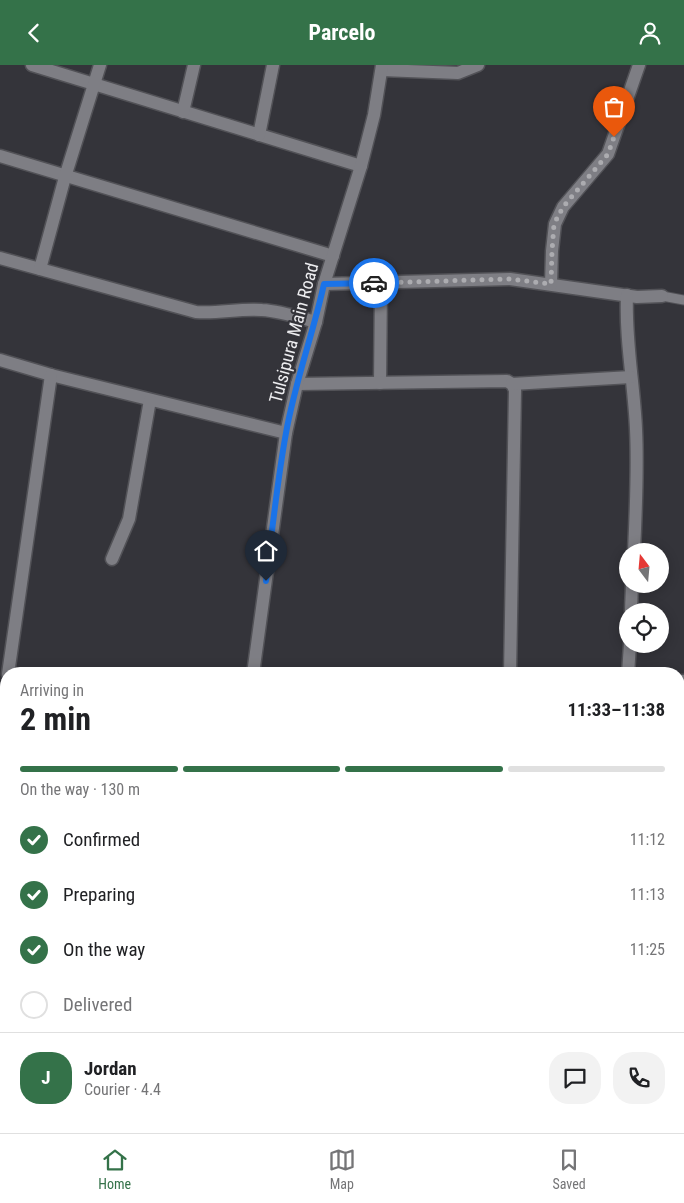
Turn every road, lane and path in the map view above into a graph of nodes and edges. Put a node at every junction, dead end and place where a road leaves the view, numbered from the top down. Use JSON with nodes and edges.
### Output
{"nodes":[{"id":1,"x":32,"y":65,"type":"edge"},
{"id":2,"x":100,"y":65,"type":"edge"},
{"id":3,"x":194,"y":65,"type":"edge"},
{"id":4,"x":273,"y":65,"type":"edge"},
{"id":5,"x":478,"y":65,"type":"edge"},
{"id":6,"x":639,"y":65,"type":"edge"},
{"id":7,"x":382,"y":67,"type":"edge"},
{"id":8,"x":94,"y":85,"type":"junction"},
{"id":9,"x":183,"y":112,"type":"junction"},
{"id":10,"x":259,"y":135,"type":"junction"},
{"id":11,"x":0,"y":156,"type":"edge"},
{"id":12,"x":361,"y":166,"type":"junction"},
{"id":13,"x":65,"y":177,"type":"junction"},
{"id":14,"x":333,"y":256,"type":"junction"},
{"id":15,"x":0,"y":258,"type":"edge"},
{"id":16,"x":40,"y":269,"type":"junction"},
{"id":17,"x":381,"y":283,"type":"junction"},
{"id":18,"x":324,"y":284,"type":"junction"},
{"id":19,"x":551,"y":284,"type":"junction"},
{"id":20,"x":627,"y":295,"type":"junction"},
{"id":21,"x":662,"y":296,"type":"joint"},
{"id":22,"x":684,"y":300,"type":"edge"},
{"id":23,"x":316,"y":322,"type":"junction"},
{"id":24,"x":0,"y":360,"type":"edge"},
{"id":25,"x":51,"y":375,"type":"junction"},
{"id":26,"x":631,"y":377,"type":"junction"},
{"id":27,"x":380,"y":383,"type":"junction"},
{"id":28,"x":297,"y":384,"type":"junction"},
{"id":29,"x":512,"y":384,"type":"junction"},
{"id":30,"x":150,"y":400,"type":"junction"},
{"id":31,"x":286,"y":433,"type":"junction"},
{"id":32,"x":634,"y":543,"type":"edge"},
{"id":33,"x":112,"y":559,"type":"dead end"},
{"id":34,"x":629,"y":653,"type":"edge"},
{"id":35,"x":9,"y":667,"type":"edge"},
{"id":36,"x":254,"y":667,"type":"edge"},
{"id":37,"x":510,"y":667,"type":"edge"},
{"id":38,"x":628,"y":667,"type":"edge"}],
"edges":[{"from":1,"to":8,"type":"street"},
{"from":2,"to":8,"type":"street"},
{"from":3,"to":9,"type":"street"},
{"from":4,"to":10,"type":"street"},
{"from":5,"to":7,"type":"street"},
{"from":6,"to":19,"type":"street"},
{"from":7,"to":12,"type":"street","name":"Tulsipura Main Road"},
{"from":8,"to":9,"type":"street"},
{"from":8,"to":13,"type":"street"},
{"from":9,"to":10,"type":"street"},
{"from":10,"to":12,"type":"street"},
{"from":11,"to":13,"type":"street"},
{"from":12,"to":14,"type":"street","name":"Tulsipura Main Road"},
{"from":13,"to":14,"type":"street"},
{"from":13,"to":16,"type":"street"},
{"from":14,"to":18,"type":"street","name":"Tulsipura Main Road"},
{"from":15,"to":16,"type":"street"},
{"from":16,"to":23,"type":"street"},
{"from":17,"to":18,"type":"street"},
{"from":17,"to":19,"type":"street"},
{"from":17,"to":27,"type":"street"},
{"from":18,"to":23,"type":"street","name":"Tulsipura Main Road"},
{"from":19,"to":20,"type":"street"},
{"from":20,"to":21,"type":"street"},
{"from":20,"to":26,"type":"street"},
{"from":21,"to":22,"type":"lane"},
{"from":23,"to":28,"type":"street","name":"Tulsipura Main Road"},
{"from":24,"to":25,"type":"street"},
{"from":25,"to":30,"type":"street"},
{"from":25,"to":35,"type":"street"},
{"from":26,"to":29,"type":"street"},
{"from":26,"to":32,"type":"street"},
{"from":27,"to":28,"type":"street"},
{"from":27,"to":29,"type":"street"},
{"from":28,"to":31,"type":"street","name":"Tulsipura Main Road"},
{"from":29,"to":37,"type":"street"},
{"from":30,"to":31,"type":"street"},
{"from":30,"to":33,"type":"street"},
{"from":31,"to":36,"type":"street","name":"Tulsipura Main Road"},
{"from":34,"to":38,"type":"street"}]}
